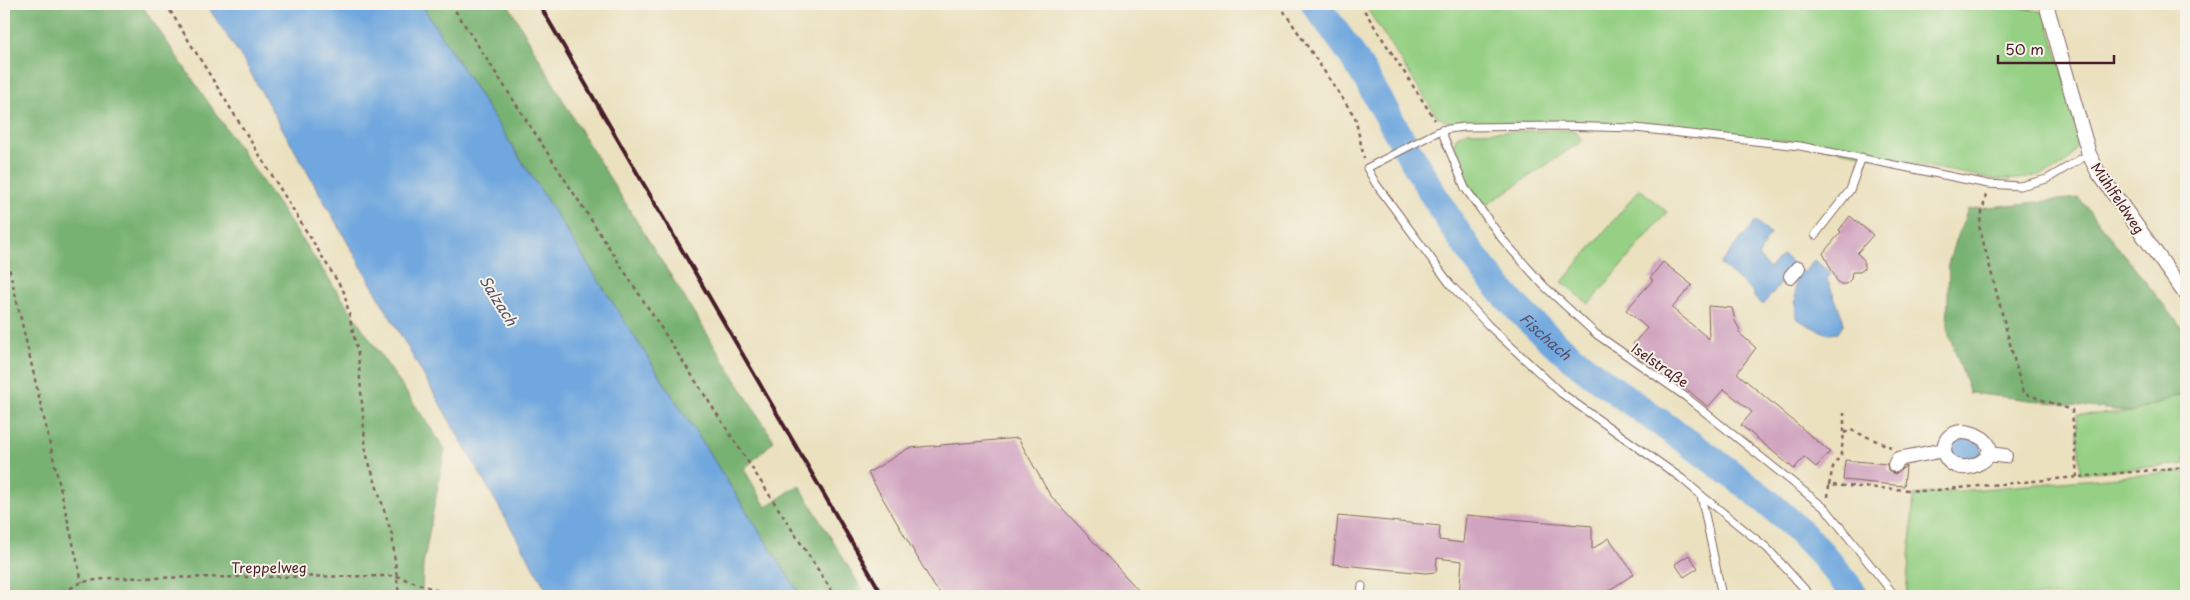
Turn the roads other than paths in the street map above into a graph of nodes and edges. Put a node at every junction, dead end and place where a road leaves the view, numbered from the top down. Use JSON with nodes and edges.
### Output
{"nodes":[{"id":1,"x":2046,"y":4,"type":"edge"},
{"id":2,"x":1441,"y":130,"type":"junction"},
{"id":3,"x":2089,"y":154,"type":"junction"},
{"id":4,"x":1862,"y":157,"type":"junction"},
{"id":5,"x":1815,"y":235,"type":"dead end"},
{"id":6,"x":2186,"y":294,"type":"edge"},
{"id":7,"x":1944,"y":450,"type":"junction"},
{"id":8,"x":1988,"y":454,"type":"junction"},
{"id":9,"x":2005,"y":456,"type":"dead end"},
{"id":10,"x":1895,"y":465,"type":"dead end"},
{"id":11,"x":1701,"y":495,"type":"junction"},
{"id":12,"x":1362,"y":586,"type":"dead end"},
{"id":13,"x":1361,"y":596,"type":"edge"},
{"id":14,"x":1722,"y":596,"type":"edge"},
{"id":15,"x":1812,"y":596,"type":"edge"},
{"id":16,"x":1895,"y":596,"type":"edge"}],
"edges":[{"from":1,"to":3,"type":"street","name":"Mühlfeldweg"},
{"from":2,"to":4,"type":"lane"},
{"from":2,"to":11,"type":"lane"},
{"from":2,"to":16,"type":"lane","name":"Iselstraße"},
{"from":3,"to":4,"type":"lane"},
{"from":3,"to":6,"type":"street","name":"Mühlfeldweg"},
{"from":4,"to":5,"type":"lane"},
{"from":7,"to":8,"type":"street"},
{"from":7,"to":8,"type":"street"},
{"from":7,"to":10,"type":"street"},
{"from":8,"to":9,"type":"street"},
{"from":11,"to":14,"type":"lane"},
{"from":11,"to":15,"type":"lane"},
{"from":12,"to":13,"type":"lane"}]}
